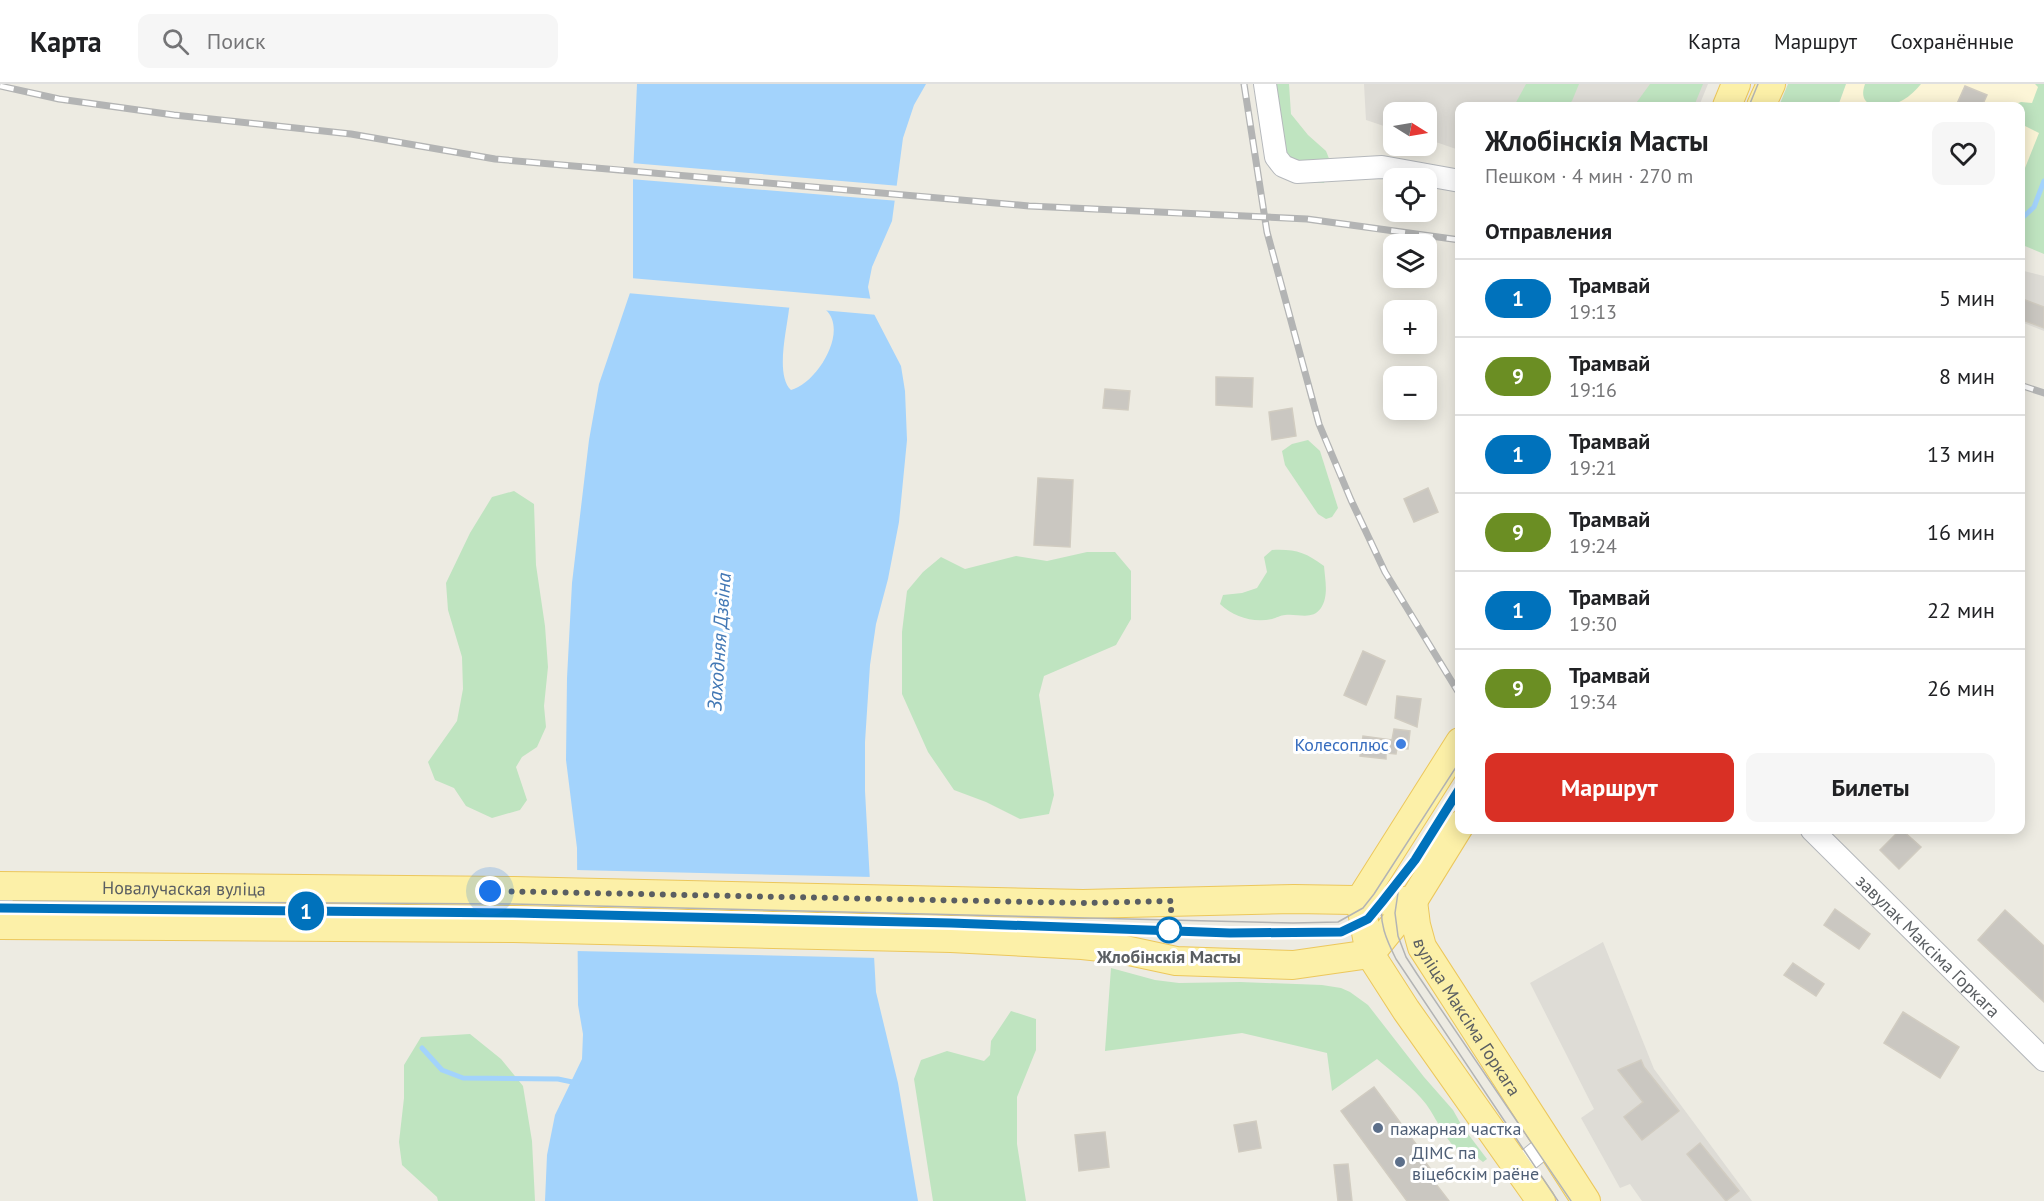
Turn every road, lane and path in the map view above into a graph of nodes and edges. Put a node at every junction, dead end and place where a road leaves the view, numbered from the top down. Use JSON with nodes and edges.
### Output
{"nodes":[{"id":1,"x":1265,"y":84,"type":"edge"},
{"id":2,"x":1736,"y":84,"type":"edge"},
{"id":3,"x":1771,"y":84,"type":"edge"},
{"id":4,"x":1729,"y":102,"type":"edge"},
{"id":5,"x":1763,"y":102,"type":"edge"},
{"id":6,"x":1455,"y":181,"type":"edge"},
{"id":7,"x":1455,"y":750,"type":"edge"},
{"id":8,"x":1455,"y":833,"type":"edge"},
{"id":9,"x":1816,"y":834,"type":"edge"},
{"id":10,"x":1,"y":886,"type":"edge"},
{"id":11,"x":1360,"y":900,"type":"junction"},
{"id":12,"x":1413,"y":901,"type":"junction"},
{"id":13,"x":1,"y":925,"type":"edge"},
{"id":14,"x":1370,"y":954,"type":"junction"},
{"id":15,"x":2044,"y":1060,"type":"edge"},
{"id":16,"x":1549,"y":1143,"type":"junction"},
{"id":17,"x":1518,"y":1168,"type":"junction"},
{"id":18,"x":1542,"y":1201,"type":"edge"},
{"id":19,"x":1586,"y":1201,"type":"edge"}],
"edges":[{"from":1,"to":6,"type":"street"},
{"from":2,"to":4,"type":"main road"},
{"from":3,"to":5,"type":"main road"},
{"from":7,"to":11,"type":"main road"},
{"from":8,"to":12,"type":"main road"},
{"from":9,"to":15,"type":"street","name":"завулак Максіма Горкага"},
{"from":10,"to":11,"type":"main road","name":"Новалучаская вуліца"},
{"from":10,"to":13,"type":"street"},
{"from":11,"to":12,"type":"main road","name":"Новалучаская вуліца"},
{"from":11,"to":14,"type":"main road"},
{"from":12,"to":14,"type":"main road"},
{"from":12,"to":16,"type":"main road","name":"вуліца Максіма Горкага"},
{"from":13,"to":14,"type":"main road","name":"Новалучаская вуліца"},
{"from":14,"to":17,"type":"main road"},
{"from":16,"to":17,"type":"street"},
{"from":16,"to":19,"type":"main road","name":"вуліца Максіма Горкага"},
{"from":17,"to":18,"type":"main road"}]}
